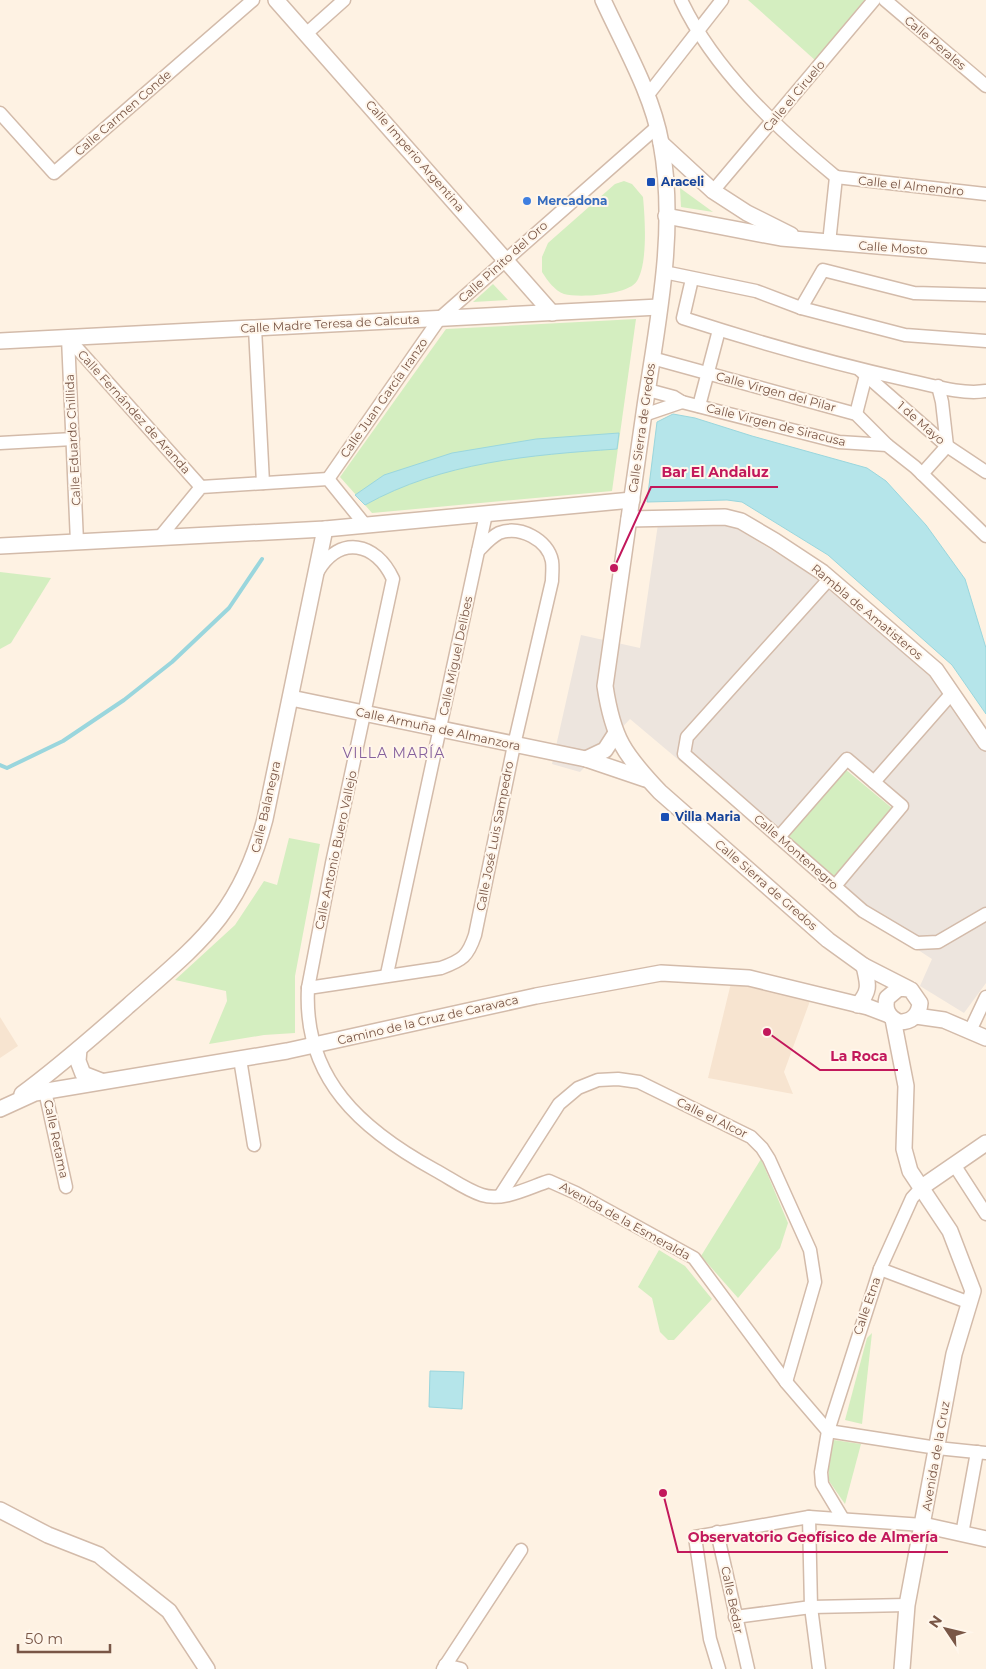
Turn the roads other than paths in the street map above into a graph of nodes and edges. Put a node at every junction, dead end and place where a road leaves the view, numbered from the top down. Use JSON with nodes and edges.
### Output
{"nodes":[{"id":1,"x":253,"y":0,"type":"edge"},
{"id":2,"x":276,"y":0,"type":"edge"},
{"id":3,"x":344,"y":0,"type":"edge"},
{"id":4,"x":603,"y":0,"type":"edge"},
{"id":5,"x":681,"y":0,"type":"edge"},
{"id":6,"x":722,"y":0,"type":"edge"},
{"id":7,"x":874,"y":0,"type":"edge"},
{"id":8,"x":885,"y":0,"type":"edge"},
{"id":9,"x":699,"y":32,"type":"junction"},
{"id":10,"x":307,"y":33,"type":"junction"},
{"id":11,"x":986,"y":86,"type":"edge"},
{"id":12,"x":647,"y":96,"type":"junction"},
{"id":13,"x":0,"y":113,"type":"edge"},
{"id":14,"x":772,"y":122,"type":"junction"},
{"id":15,"x":657,"y":127,"type":"junction"},
{"id":16,"x":661,"y":143,"type":"junction"},
{"id":17,"x":836,"y":177,"type":"junction"},
{"id":18,"x":713,"y":191,"type":"junction"},
{"id":19,"x":986,"y":194,"type":"edge"},
{"id":20,"x":666,"y":216,"type":"junction"},
{"id":21,"x":799,"y":239,"type":"junction"},
{"id":22,"x":829,"y":243,"type":"junction"},
{"id":23,"x":986,"y":255,"type":"edge"},
{"id":24,"x":505,"y":259,"type":"junction"},
{"id":25,"x":664,"y":272,"type":"junction"},
{"id":26,"x":692,"y":279,"type":"junction"},
{"id":27,"x":986,"y":295,"type":"edge"},
{"id":28,"x":659,"y":307,"type":"junction"},
{"id":29,"x":801,"y":308,"type":"junction"},
{"id":30,"x":552,"y":312,"type":"junction"},
{"id":31,"x":440,"y":318,"type":"junction"},
{"id":32,"x":255,"y":328,"type":"junction"},
{"id":33,"x":719,"y":330,"type":"junction"},
{"id":34,"x":68,"y":338,"type":"junction"},
{"id":35,"x":0,"y":340,"type":"edge"},
{"id":36,"x":986,"y":341,"type":"edge"},
{"id":37,"x":652,"y":358,"type":"junction"},
{"id":38,"x":863,"y":373,"type":"junction"},
{"id":39,"x":708,"y":374,"type":"junction"},
{"id":40,"x":938,"y":386,"type":"junction"},
{"id":41,"x":648,"y":390,"type":"junction"},
{"id":42,"x":984,"y":393,"type":"edge"},
{"id":43,"x":682,"y":402,"type":"junction"},
{"id":44,"x":699,"y":406,"type":"junction"},
{"id":45,"x":856,"y":414,"type":"junction"},
{"id":46,"x":644,"y":416,"type":"junction"},
{"id":47,"x":73,"y":439,"type":"junction"},
{"id":48,"x":0,"y":443,"type":"edge"},
{"id":49,"x":887,"y":445,"type":"junction"},
{"id":50,"x":947,"y":446,"type":"junction"},
{"id":51,"x":986,"y":472,"type":"edge"},
{"id":52,"x":922,"y":474,"type":"junction"},
{"id":53,"x":328,"y":479,"type":"junction"},
{"id":54,"x":264,"y":483,"type":"junction"},
{"id":55,"x":201,"y":486,"type":"junction"},
{"id":56,"x":632,"y":500,"type":"junction"},
{"id":57,"x":486,"y":514,"type":"junction"},
{"id":58,"x":629,"y":519,"type":"junction"},
{"id":59,"x":366,"y":526,"type":"junction"},
{"id":60,"x":326,"y":530,"type":"junction"},
{"id":61,"x":986,"y":536,"type":"edge"},
{"id":62,"x":160,"y":537,"type":"junction"},
{"id":63,"x":77,"y":542,"type":"junction"},
{"id":64,"x":0,"y":546,"type":"edge"},
{"id":65,"x":478,"y":551,"type":"junction"},
{"id":66,"x":317,"y":574,"type":"junction"},
{"id":67,"x":830,"y":578,"type":"junction"},
{"id":68,"x":952,"y":693,"type":"junction"},
{"id":69,"x":291,"y":698,"type":"junction"},
{"id":70,"x":365,"y":713,"type":"junction"},
{"id":71,"x":440,"y":729,"type":"junction"},
{"id":72,"x":616,"y":733,"type":"junction"},
{"id":73,"x":986,"y":743,"type":"edge"},
{"id":74,"x":514,"y":744,"type":"junction"},
{"id":75,"x":604,"y":750,"type":"junction"},
{"id":76,"x":628,"y":755,"type":"junction"},
{"id":77,"x":586,"y":759,"type":"junction"},
{"id":78,"x":648,"y":780,"type":"junction"},
{"id":79,"x":874,"y":782,"type":"junction"},
{"id":80,"x":779,"y":837,"type":"junction"},
{"id":81,"x":834,"y":886,"type":"junction"},
{"id":82,"x":986,"y":914,"type":"edge"},
{"id":83,"x":864,"y":966,"type":"junction"},
{"id":84,"x":387,"y":974,"type":"junction"},
{"id":85,"x":308,"y":988,"type":"junction"},
{"id":86,"x":914,"y":994,"type":"junction"},
{"id":87,"x":986,"y":996,"type":"edge"},
{"id":88,"x":888,"y":997,"type":"junction"},
{"id":89,"x":863,"y":1006,"type":"junction"},
{"id":90,"x":891,"y":1017,"type":"junction"},
{"id":91,"x":914,"y":1018,"type":"junction"},
{"id":92,"x":944,"y":1020,"type":"junction"},
{"id":93,"x":970,"y":1032,"type":"junction"},
{"id":94,"x":986,"y":1038,"type":"edge"},
{"id":95,"x":898,"y":1042,"type":"junction"},
{"id":96,"x":314,"y":1046,"type":"junction"},
{"id":97,"x":79,"y":1049,"type":"junction"},
{"id":98,"x":240,"y":1059,"type":"junction"},
{"id":99,"x":118,"y":1081,"type":"junction"},
{"id":100,"x":46,"y":1091,"type":"junction"},
{"id":101,"x":1,"y":1108,"type":"edge"},
{"id":102,"x":986,"y":1143,"type":"edge"},
{"id":103,"x":254,"y":1145,"type":"dead end"},
{"id":104,"x":955,"y":1166,"type":"junction"},
{"id":105,"x":66,"y":1187,"type":"dead end"},
{"id":106,"x":922,"y":1187,"type":"junction"},
{"id":107,"x":500,"y":1196,"type":"junction"},
{"id":108,"x":986,"y":1214,"type":"edge"},
{"id":109,"x":880,"y":1269,"type":"junction"},
{"id":110,"x":976,"y":1296,"type":"edge"},
{"id":111,"x":786,"y":1382,"type":"junction"},
{"id":112,"x":828,"y":1431,"type":"junction"},
{"id":113,"x":937,"y":1448,"type":"junction"},
{"id":114,"x":982,"y":1452,"type":"edge"},
{"id":115,"x":0,"y":1510,"type":"edge"},
{"id":116,"x":809,"y":1517,"type":"junction"},
{"id":117,"x":844,"y":1519,"type":"junction"},
{"id":118,"x":923,"y":1525,"type":"junction"},
{"id":119,"x":717,"y":1532,"type":"junction"},
{"id":120,"x":962,"y":1534,"type":"junction"},
{"id":121,"x":986,"y":1539,"type":"edge"},
{"id":122,"x":521,"y":1550,"type":"dead end"},
{"id":123,"x":811,"y":1606,"type":"junction"},
{"id":124,"x":907,"y":1606,"type":"junction"},
{"id":125,"x":735,"y":1617,"type":"junction"},
{"id":126,"x":444,"y":1667,"type":"edge"},
{"id":127,"x":207,"y":1669,"type":"edge"},
{"id":128,"x":461,"y":1669,"type":"edge"},
{"id":129,"x":719,"y":1669,"type":"edge"},
{"id":130,"x":748,"y":1669,"type":"edge"},
{"id":131,"x":819,"y":1669,"type":"edge"},
{"id":132,"x":902,"y":1669,"type":"edge"}],
"edges":[{"from":1,"to":13,"type":"street","name":"Calle Carmen Conde"},
{"from":2,"to":10,"type":"street","name":"Calle Imperio Argentina"},
{"from":3,"to":10,"type":"street"},
{"from":4,"to":12,"type":"street","name":"Calle Sierra de Gredos"},
{"from":5,"to":9,"type":"street"},
{"from":6,"to":9,"type":"street"},
{"from":7,"to":14,"type":"street","name":"Calle el Ciruelo"},
{"from":8,"to":11,"type":"street","name":"Calle Perales"},
{"from":9,"to":12,"type":"street"},
{"from":9,"to":14,"type":"street"},
{"from":10,"to":24,"type":"street","name":"Calle Imperio Argentina"},
{"from":12,"to":15,"type":"street","name":"Calle Sierra de Gredos"},
{"from":14,"to":17,"type":"street"},
{"from":14,"to":18,"type":"street","name":"Calle el Ciruelo"},
{"from":15,"to":16,"type":"street","name":"Calle Sierra de Gredos"},
{"from":15,"to":24,"type":"street","name":"Calle Pinito del Oro"},
{"from":16,"to":18,"type":"street","name":"Calle Mosto"},
{"from":16,"to":20,"type":"street","name":"Calle Sierra de Gredos"},
{"from":17,"to":19,"type":"street","name":"Calle el Almendro"},
{"from":17,"to":22,"type":"street"},
{"from":18,"to":21,"type":"street","name":"Calle Mosto"},
{"from":20,"to":21,"type":"street","name":"Calle Mosto"},
{"from":20,"to":25,"type":"street","name":"Calle Sierra de Gredos"},
{"from":21,"to":22,"type":"street","name":"Calle Mosto"},
{"from":22,"to":23,"type":"street","name":"Calle Mosto"},
{"from":24,"to":30,"type":"street","name":"Calle Imperio Argentina"},
{"from":24,"to":31,"type":"street","name":"Calle Pinito del Oro"},
{"from":25,"to":26,"type":"street"},
{"from":25,"to":28,"type":"street","name":"Calle Sierra de Gredos"},
{"from":26,"to":29,"type":"street"},
{"from":26,"to":33,"type":"street"},
{"from":27,"to":29,"type":"street"},
{"from":28,"to":30,"type":"street","name":"Calle Madre Teresa de Calcuta"},
{"from":28,"to":37,"type":"street","name":"Calle Sierra de Gredos"},
{"from":29,"to":36,"type":"street"},
{"from":30,"to":31,"type":"street","name":"Calle Madre Teresa de Calcuta"},
{"from":31,"to":32,"type":"street","name":"Calle Madre Teresa de Calcuta"},
{"from":31,"to":53,"type":"street","name":"Calle Juan García Iranzo"},
{"from":32,"to":34,"type":"street","name":"Calle Madre Teresa de Calcuta"},
{"from":32,"to":54,"type":"street"},
{"from":33,"to":38,"type":"street"},
{"from":33,"to":39,"type":"street"},
{"from":34,"to":35,"type":"street","name":"Calle Madre Teresa de Calcuta"},
{"from":34,"to":47,"type":"street","name":"Calle Eduardo Chillida"},
{"from":34,"to":55,"type":"street","name":"Calle Fernández de Aranda"},
{"from":37,"to":39,"type":"street","name":"Calle Virgen del Pilar"},
{"from":37,"to":41,"type":"street","name":"Calle Sierra de Gredos"},
{"from":38,"to":40,"type":"street"},
{"from":38,"to":45,"type":"street"},
{"from":38,"to":50,"type":"street","name":"1 de Mayo"},
{"from":39,"to":44,"type":"street"},
{"from":39,"to":45,"type":"street","name":"Calle Virgen del Pilar"},
{"from":40,"to":42,"type":"street"},
{"from":40,"to":50,"type":"street"},
{"from":41,"to":43,"type":"street","name":"Calle Virgen de Siracusa"},
{"from":41,"to":46,"type":"street","name":"Calle Sierra de Gredos"},
{"from":43,"to":44,"type":"street","name":"Calle Virgen de Siracusa"},
{"from":43,"to":46,"type":"street"},
{"from":44,"to":49,"type":"street","name":"Calle Virgen de Siracusa"},
{"from":45,"to":49,"type":"street","name":"Calle Virgen del Pilar"},
{"from":46,"to":56,"type":"street","name":"Calle Sierra de Gredos"},
{"from":47,"to":48,"type":"street"},
{"from":47,"to":63,"type":"street","name":"Calle Eduardo Chillida"},
{"from":49,"to":52,"type":"street"},
{"from":50,"to":51,"type":"street","name":"1 de Mayo"},
{"from":50,"to":52,"type":"street"},
{"from":52,"to":61,"type":"street"},
{"from":53,"to":54,"type":"street"},
{"from":53,"to":59,"type":"street"},
{"from":54,"to":55,"type":"street"},
{"from":55,"to":62,"type":"street"},
{"from":56,"to":57,"type":"street"},
{"from":56,"to":58,"type":"street","name":"Calle Sierra de Gredos"},
{"from":57,"to":59,"type":"street"},
{"from":57,"to":65,"type":"street","name":"Calle Miguel Delibes"},
{"from":58,"to":67,"type":"street","name":"Rambla de Amatisteros"},
{"from":58,"to":72,"type":"street","name":"Calle Sierra de Gredos"},
{"from":59,"to":60,"type":"street"},
{"from":60,"to":62,"type":"street"},
{"from":60,"to":66,"type":"street","name":"Calle Balanegra"},
{"from":62,"to":63,"type":"street"},
{"from":63,"to":64,"type":"street"},
{"from":65,"to":71,"type":"street","name":"Calle Miguel Delibes"},
{"from":65,"to":74,"type":"street","name":"Calle José Luis Sampedro"},
{"from":66,"to":69,"type":"street","name":"Calle Balanegra"},
{"from":66,"to":70,"type":"street","name":"Calle Antonio Buero Vallejo"},
{"from":67,"to":68,"type":"street","name":"Rambla de Amatisteros"},
{"from":67,"to":80,"type":"street","name":"Calle Montenegro"},
{"from":68,"to":73,"type":"street","name":"Rambla de Amatisteros"},
{"from":68,"to":79,"type":"street"},
{"from":69,"to":70,"type":"street","name":"Calle Armuña de Almanzora"},
{"from":69,"to":97,"type":"street","name":"Calle Balanegra"},
{"from":70,"to":71,"type":"street","name":"Calle Armuña de Almanzora"},
{"from":70,"to":85,"type":"street","name":"Calle Antonio Buero Vallejo"},
{"from":71,"to":74,"type":"street","name":"Calle Armuña de Almanzora"},
{"from":71,"to":84,"type":"street","name":"Calle Miguel Delibes"},
{"from":72,"to":75,"type":"street"},
{"from":72,"to":76,"type":"street","name":"Calle Sierra de Gredos"},
{"from":74,"to":77,"type":"street","name":"Calle Armuña de Almanzora"},
{"from":74,"to":84,"type":"street","name":"Calle José Luis Sampedro"},
{"from":75,"to":76,"type":"street"},
{"from":75,"to":77,"type":"street"},
{"from":76,"to":78,"type":"street","name":"Calle Sierra de Gredos"},
{"from":77,"to":78,"type":"street","name":"Calle Armuña de Almanzora"},
{"from":78,"to":83,"type":"street","name":"Calle Sierra de Gredos"},
{"from":79,"to":80,"type":"street"},
{"from":79,"to":81,"type":"street"},
{"from":80,"to":81,"type":"street","name":"Calle Montenegro"},
{"from":81,"to":82,"type":"street","name":"Calle Montenegro"},
{"from":83,"to":86,"type":"street","name":"Calle Sierra de Gredos"},
{"from":83,"to":88,"type":"street","name":"Calle Sierra de Gredos"},
{"from":83,"to":89,"type":"street"},
{"from":84,"to":85,"type":"street","name":"Calle José Luis Sampedro"},
{"from":85,"to":96,"type":"street","name":"Calle Antonio Buero Vallejo"},
{"from":86,"to":88,"type":"street"},
{"from":86,"to":91,"type":"street"},
{"from":86,"to":92,"type":"street"},
{"from":87,"to":93,"type":"street"},
{"from":88,"to":89,"type":"street"},
{"from":88,"to":90,"type":"street"},
{"from":89,"to":90,"type":"street","name":"Camino de la Cruz de Caravaca"},
{"from":89,"to":96,"type":"street","name":"Camino de la Cruz de Caravaca"},
{"from":90,"to":91,"type":"street"},
{"from":90,"to":95,"type":"street"},
{"from":91,"to":92,"type":"street"},
{"from":91,"to":95,"type":"street"},
{"from":92,"to":93,"type":"street"},
{"from":93,"to":94,"type":"street"},
{"from":95,"to":106,"type":"street"},
{"from":96,"to":98,"type":"street","name":"Camino de la Cruz de Caravaca"},
{"from":96,"to":107,"type":"street","name":"Avenida de la Esmeralda"},
{"from":97,"to":99,"type":"street"},
{"from":97,"to":101,"type":"street","name":"Calle Balanegra"},
{"from":98,"to":99,"type":"street","name":"Camino de la Cruz de Caravaca"},
{"from":98,"to":103,"type":"street"},
{"from":99,"to":100,"type":"street","name":"Camino de la Cruz de Caravaca"},
{"from":100,"to":101,"type":"street","name":"Camino de la Cruz de Caravaca"},
{"from":100,"to":105,"type":"street","name":"Calle Retama"},
{"from":102,"to":104,"type":"street"},
{"from":104,"to":106,"type":"street"},
{"from":104,"to":108,"type":"street"},
{"from":106,"to":109,"type":"street","name":"Calle Etna"},
{"from":106,"to":110,"type":"street"},
{"from":107,"to":111,"type":"street","name":"Avenida de la Esmeralda"},
{"from":107,"to":111,"type":"street","name":"Calle el Alcor"},
{"from":109,"to":110,"type":"street"},
{"from":109,"to":112,"type":"street","name":"Calle Etna"},
{"from":110,"to":113,"type":"street","name":"Avenida de la Cruz"},
{"from":111,"to":112,"type":"street","name":"Avenida de la Esmeralda"},
{"from":112,"to":113,"type":"street"},
{"from":112,"to":117,"type":"street","name":"Calle Etna"},
{"from":113,"to":114,"type":"street"},
{"from":113,"to":118,"type":"street","name":"Avenida de la Cruz"},
{"from":114,"to":120,"type":"street"},
{"from":115,"to":127,"type":"street"},
{"from":116,"to":117,"type":"street"},
{"from":116,"to":119,"type":"street"},
{"from":116,"to":123,"type":"street"},
{"from":117,"to":118,"type":"street"},
{"from":118,"to":120,"type":"street"},
{"from":118,"to":124,"type":"street","name":"Avenida de la Cruz"},
{"from":119,"to":125,"type":"street","name":"Calle Bédar"},
{"from":119,"to":129,"type":"street","name":"Calle Bédar"},
{"from":120,"to":121,"type":"street"},
{"from":122,"to":126,"type":"street"},
{"from":123,"to":124,"type":"street"},
{"from":123,"to":125,"type":"street"},
{"from":123,"to":131,"type":"street"},
{"from":124,"to":132,"type":"street","name":"Avenida de la Cruz"},
{"from":125,"to":130,"type":"street","name":"Calle Bédar"},
{"from":126,"to":128,"type":"street"}]}
